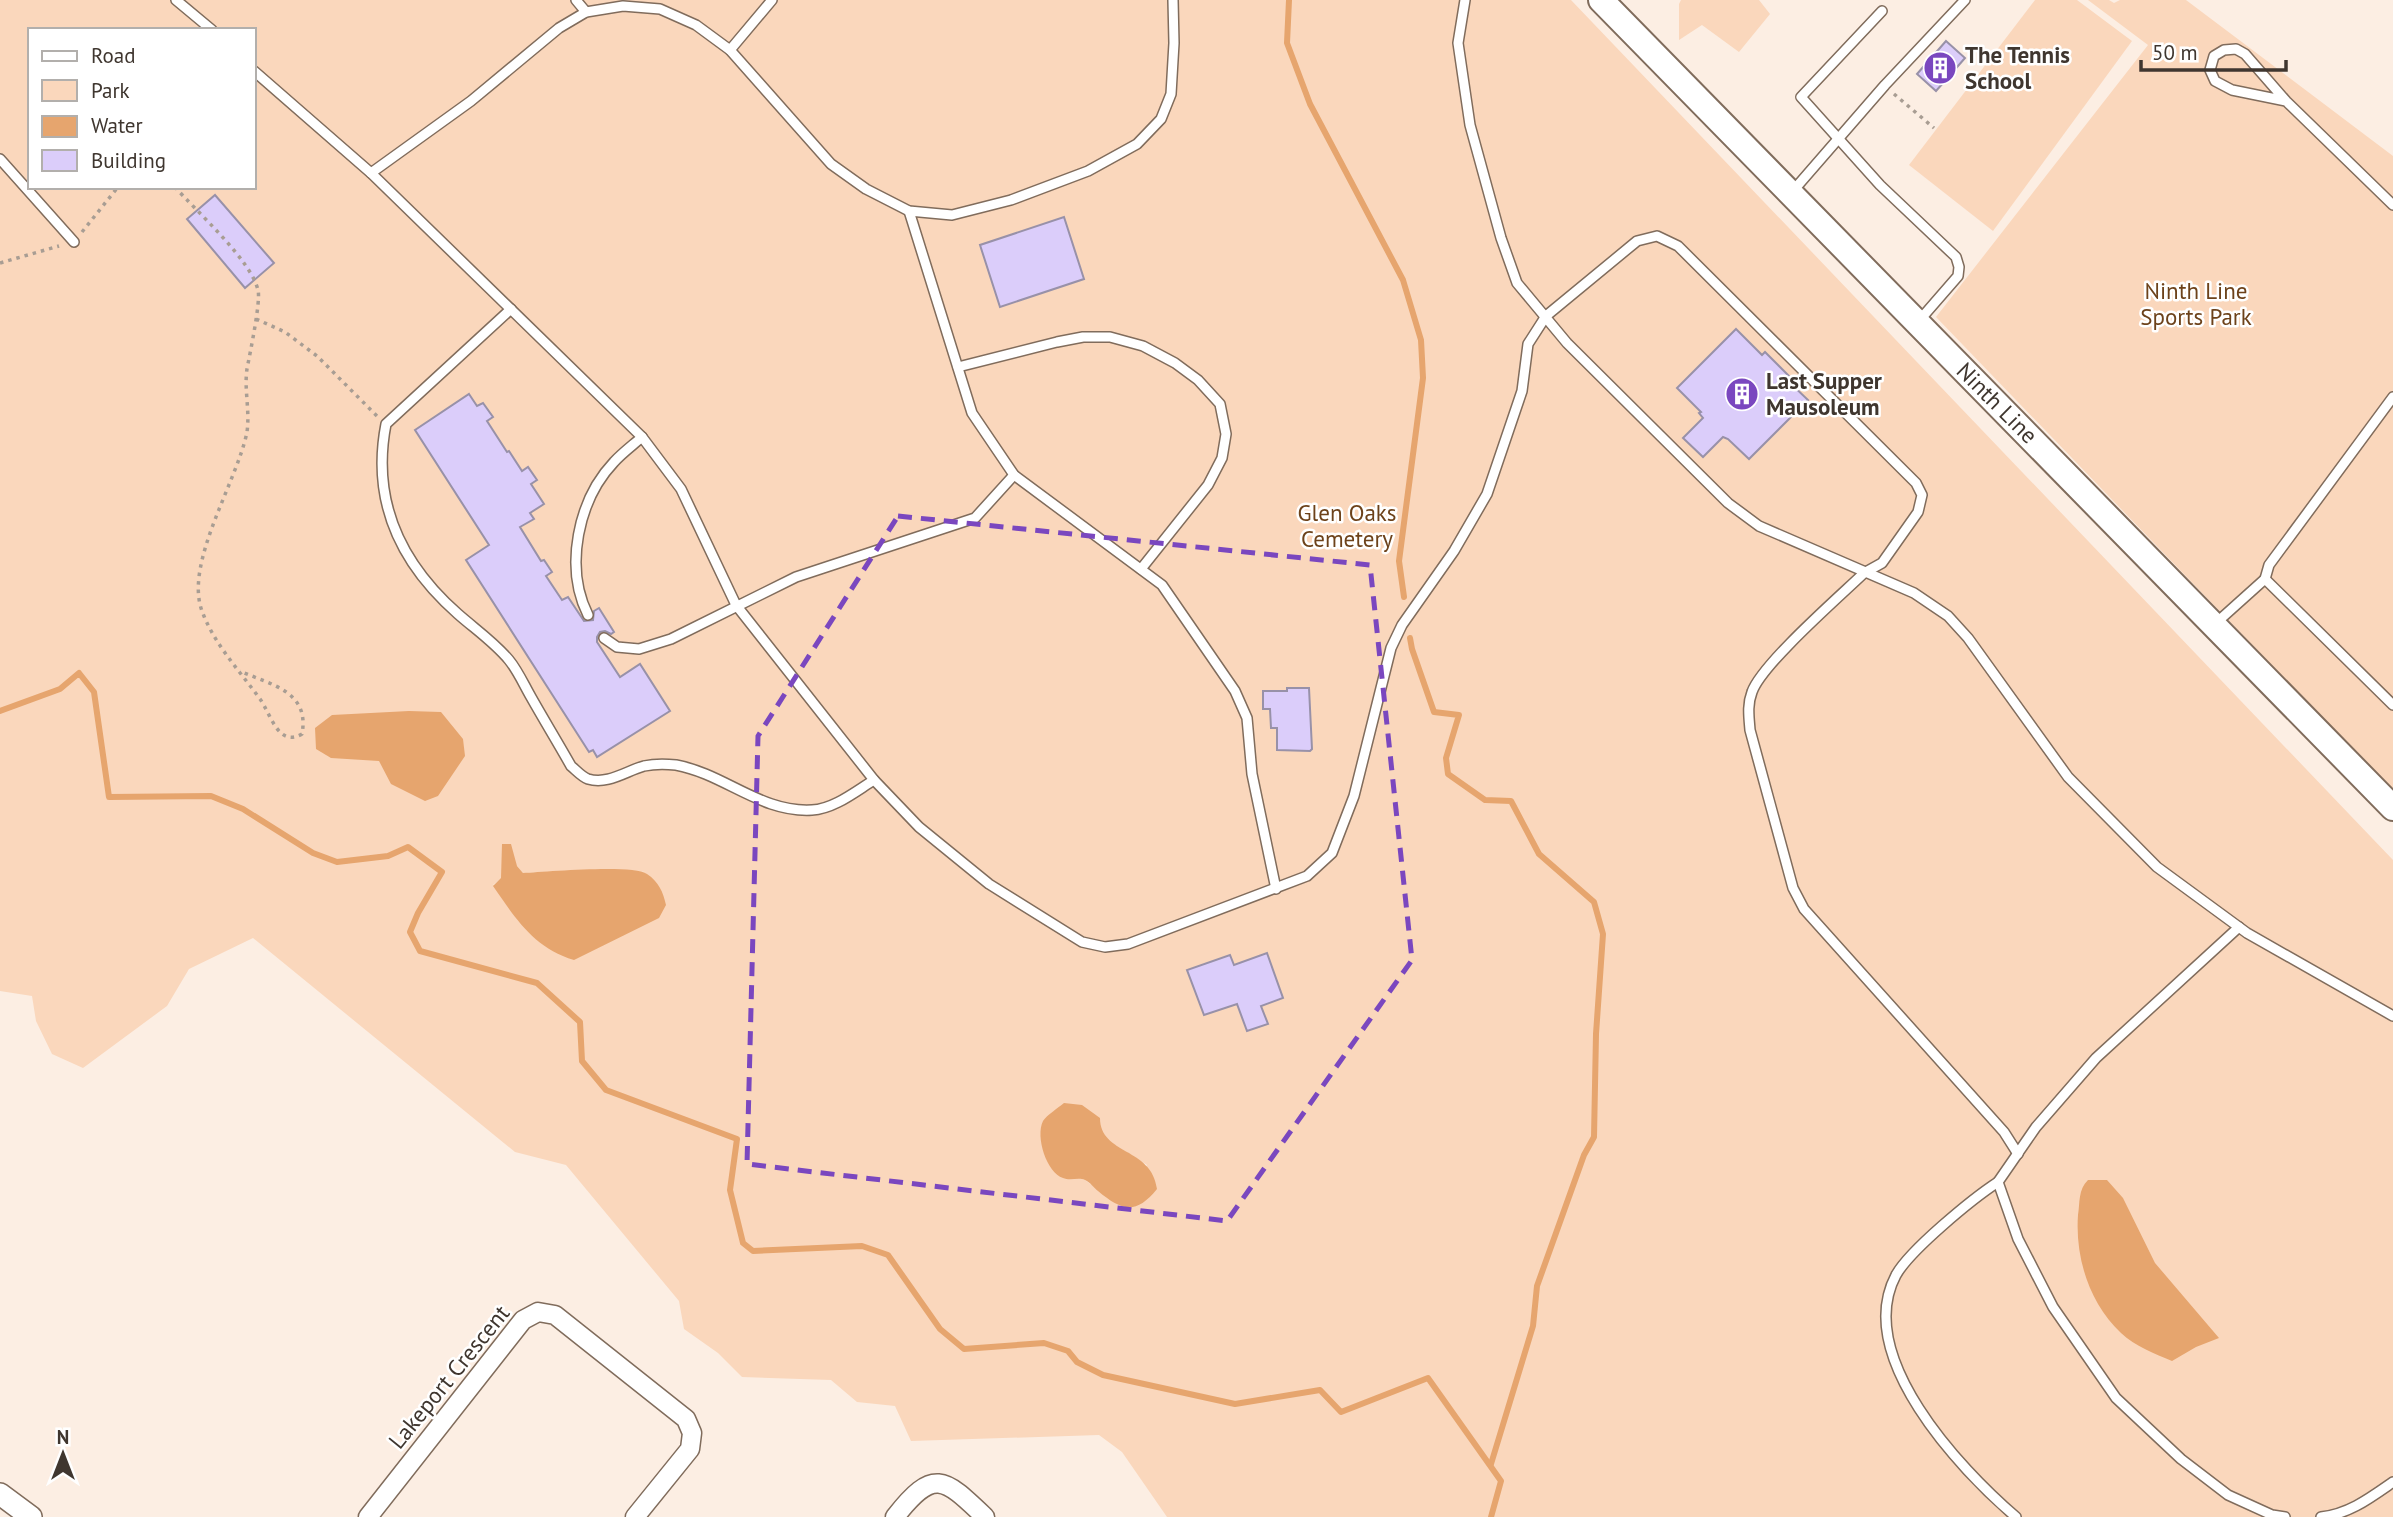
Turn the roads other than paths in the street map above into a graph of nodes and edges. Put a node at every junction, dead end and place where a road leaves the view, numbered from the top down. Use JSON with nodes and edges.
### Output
{"nodes":[{"id":1,"x":176,"y":0,"type":"edge"},
{"id":2,"x":576,"y":0,"type":"edge"},
{"id":3,"x":772,"y":0,"type":"edge"},
{"id":4,"x":1173,"y":0,"type":"edge"},
{"id":5,"x":1465,"y":0,"type":"edge"},
{"id":6,"x":1601,"y":0,"type":"edge"},
{"id":7,"x":1965,"y":0,"type":"edge"},
{"id":8,"x":1882,"y":11,"type":"dead end"},
{"id":9,"x":586,"y":12,"type":"junction"},
{"id":10,"x":210,"y":28,"type":"edge"},
{"id":11,"x":730,"y":50,"type":"junction"},
{"id":12,"x":256,"y":73,"type":"edge"},
{"id":13,"x":2286,"y":101,"type":"junction"},
{"id":14,"x":1839,"y":140,"type":"junction"},
{"id":15,"x":0,"y":159,"type":"edge"},
{"id":16,"x":371,"y":173,"type":"junction"},
{"id":17,"x":1791,"y":194,"type":"junction"},
{"id":18,"x":2393,"y":205,"type":"edge"},
{"id":19,"x":909,"y":211,"type":"junction"},
{"id":20,"x":74,"y":242,"type":"dead end"},
{"id":21,"x":511,"y":309,"type":"junction"},
{"id":22,"x":1546,"y":316,"type":"junction"},
{"id":23,"x":1918,"y":322,"type":"junction"},
{"id":24,"x":958,"y":367,"type":"junction"},
{"id":25,"x":2393,"y":397,"type":"edge"},
{"id":26,"x":642,"y":437,"type":"junction"},
{"id":27,"x":1014,"y":475,"type":"junction"},
{"id":28,"x":1141,"y":569,"type":"junction"},
{"id":29,"x":1866,"y":572,"type":"junction"},
{"id":30,"x":2265,"y":579,"type":"junction"},
{"id":31,"x":736,"y":605,"type":"junction"},
{"id":32,"x":589,"y":615,"type":"dead end"},
{"id":33,"x":2214,"y":624,"type":"junction"},
{"id":34,"x":604,"y":638,"type":"dead end"},
{"id":35,"x":2393,"y":705,"type":"edge"},
{"id":36,"x":874,"y":780,"type":"junction"},
{"id":37,"x":2393,"y":808,"type":"edge"},
{"id":38,"x":1276,"y":889,"type":"junction"},
{"id":39,"x":2239,"y":927,"type":"junction"},
{"id":40,"x":2392,"y":1015,"type":"edge"},
{"id":41,"x":2018,"y":1154,"type":"junction"},
{"id":42,"x":1997,"y":1182,"type":"junction"},
{"id":43,"x":2393,"y":1482,"type":"edge"},
{"id":44,"x":0,"y":1494,"type":"edge"},
{"id":45,"x":2255,"y":1513,"type":"edge"},
{"id":46,"x":31,"y":1517,"type":"edge"},
{"id":47,"x":368,"y":1517,"type":"edge"},
{"id":48,"x":635,"y":1517,"type":"edge"},
{"id":49,"x":895,"y":1517,"type":"edge"},
{"id":50,"x":985,"y":1517,"type":"edge"},
{"id":51,"x":2016,"y":1517,"type":"edge"},
{"id":52,"x":2285,"y":1517,"type":"edge"},
{"id":53,"x":2321,"y":1517,"type":"edge"}],
"edges":[{"from":1,"to":10,"type":"lane"},
{"from":2,"to":9,"type":"lane"},
{"from":3,"to":11,"type":"lane"},
{"from":4,"to":19,"type":"lane"},
{"from":5,"to":22,"type":"lane"},
{"from":6,"to":17,"type":"main road","name":"Ninth Line"},
{"from":7,"to":14,"type":"lane"},
{"from":8,"to":14,"type":"lane"},
{"from":9,"to":11,"type":"lane"},
{"from":9,"to":16,"type":"lane"},
{"from":11,"to":19,"type":"lane"},
{"from":12,"to":16,"type":"lane"},
{"from":13,"to":13,"type":"lane"},
{"from":13,"to":18,"type":"lane"},
{"from":14,"to":17,"type":"lane"},
{"from":14,"to":23,"type":"lane"},
{"from":15,"to":20,"type":"lane"},
{"from":16,"to":21,"type":"lane"},
{"from":17,"to":23,"type":"main road","name":"Ninth Line"},
{"from":19,"to":24,"type":"lane"},
{"from":21,"to":26,"type":"lane"},
{"from":21,"to":36,"type":"lane"},
{"from":22,"to":29,"type":"lane"},
{"from":22,"to":29,"type":"lane"},
{"from":22,"to":38,"type":"lane"},
{"from":23,"to":33,"type":"main road","name":"Ninth Line"},
{"from":24,"to":27,"type":"lane"},
{"from":24,"to":28,"type":"lane"},
{"from":25,"to":30,"type":"lane"},
{"from":26,"to":31,"type":"lane"},
{"from":26,"to":32,"type":"lane"},
{"from":27,"to":28,"type":"lane"},
{"from":27,"to":31,"type":"lane"},
{"from":28,"to":38,"type":"lane"},
{"from":29,"to":39,"type":"lane"},
{"from":29,"to":41,"type":"lane"},
{"from":30,"to":33,"type":"lane"},
{"from":30,"to":35,"type":"lane"},
{"from":31,"to":34,"type":"lane"},
{"from":31,"to":36,"type":"lane"},
{"from":33,"to":37,"type":"main road","name":"Ninth Line"},
{"from":36,"to":38,"type":"lane"},
{"from":39,"to":40,"type":"lane"},
{"from":39,"to":41,"type":"lane"},
{"from":41,"to":42,"type":"lane"},
{"from":42,"to":45,"type":"lane"},
{"from":42,"to":51,"type":"lane"},
{"from":43,"to":53,"type":"lane"},
{"from":44,"to":46,"type":"street"},
{"from":45,"to":52,"type":"lane"},
{"from":47,"to":48,"type":"street","name":"Lakeport Crescent"},
{"from":49,"to":50,"type":"street"}]}
